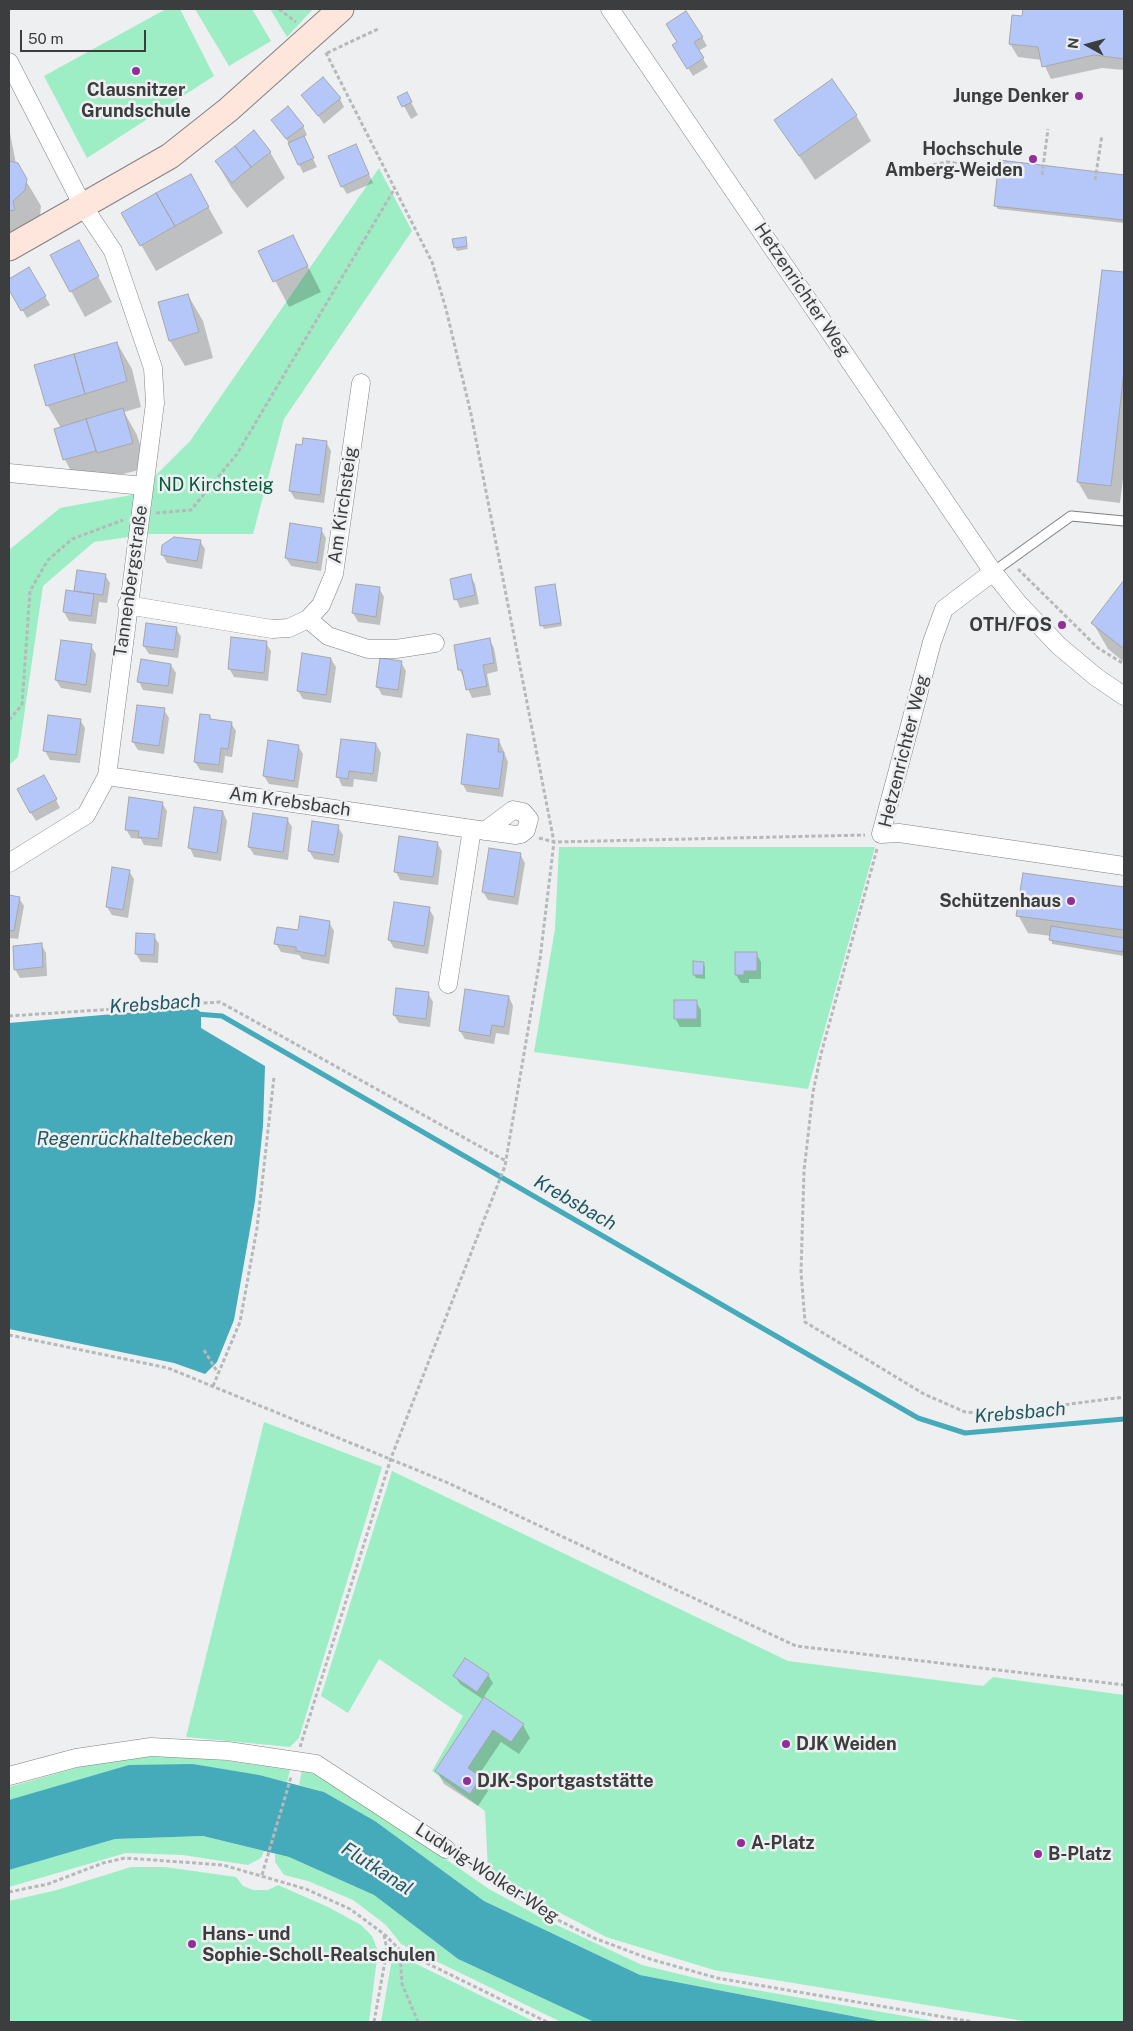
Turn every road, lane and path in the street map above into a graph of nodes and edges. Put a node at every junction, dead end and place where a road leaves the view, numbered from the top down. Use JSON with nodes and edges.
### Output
{"nodes":[{"id":1,"x":341,"y":9,"type":"edge"},
{"id":2,"x":610,"y":9,"type":"edge"},
{"id":3,"x":380,"y":28,"type":"dead end"},
{"id":4,"x":320,"y":43,"type":"junction"},
{"id":5,"x":9,"y":62,"type":"edge"},
{"id":6,"x":1048,"y":129,"type":"dead end"},
{"id":7,"x":1102,"y":135,"type":"dead end"},
{"id":8,"x":927,"y":166,"type":"dead end"},
{"id":9,"x":998,"y":168,"type":"dead end"},
{"id":10,"x":1042,"y":175,"type":"dead end"},
{"id":11,"x":1095,"y":180,"type":"dead end"},
{"id":12,"x":395,"y":188,"type":"junction"},
{"id":13,"x":83,"y":206,"type":"junction"},
{"id":14,"x":9,"y":248,"type":"edge"},
{"id":15,"x":361,"y":383,"type":"dead end"},
{"id":16,"x":9,"y":473,"type":"edge"},
{"id":17,"x":144,"y":486,"type":"junction"},
{"id":18,"x":141,"y":514,"type":"junction"},
{"id":19,"x":1124,"y":521,"type":"edge"},
{"id":20,"x":993,"y":572,"type":"junction"},
{"id":21,"x":127,"y":605,"type":"junction"},
{"id":22,"x":308,"y":619,"type":"junction"},
{"id":23,"x":1069,"y":620,"type":"junction"},
{"id":24,"x":1062,"y":626,"type":"dead end"},
{"id":25,"x":435,"y":643,"type":"dead end"},
{"id":26,"x":1124,"y":664,"type":"edge"},
{"id":27,"x":1124,"y":696,"type":"edge"},
{"id":28,"x":9,"y":720,"type":"edge"},
{"id":29,"x":107,"y":776,"type":"junction"},
{"id":30,"x":881,"y":834,"type":"junction"},
{"id":31,"x":554,"y":842,"type":"junction"},
{"id":32,"x":9,"y":864,"type":"edge"},
{"id":33,"x":1124,"y":866,"type":"edge"},
{"id":34,"x":448,"y":984,"type":"dead end"},
{"id":35,"x":9,"y":1016,"type":"edge"},
{"id":36,"x":274,"y":1077,"type":"dead end"},
{"id":37,"x":506,"y":1160,"type":"junction"},
{"id":38,"x":9,"y":1335,"type":"edge"},
{"id":39,"x":204,"y":1350,"type":"dead end"},
{"id":40,"x":218,"y":1374,"type":"junction"},
{"id":41,"x":213,"y":1386,"type":"junction"},
{"id":42,"x":1124,"y":1396,"type":"edge"},
{"id":43,"x":392,"y":1458,"type":"junction"},
{"id":44,"x":1124,"y":1685,"type":"edge"},
{"id":45,"x":296,"y":1761,"type":"junction"},
{"id":46,"x":9,"y":1776,"type":"edge"},
{"id":47,"x":446,"y":1849,"type":"joint"},
{"id":48,"x":262,"y":1875,"type":"junction"},
{"id":49,"x":9,"y":1892,"type":"edge"},
{"id":50,"x":384,"y":1934,"type":"junction"},
{"id":51,"x":400,"y":1950,"type":"junction"},
{"id":52,"x":374,"y":2022,"type":"edge"},
{"id":53,"x":418,"y":2022,"type":"edge"},
{"id":54,"x":548,"y":2022,"type":"edge"},
{"id":55,"x":973,"y":2022,"type":"edge"}],
"edges":[{"from":1,"to":4,"type":"street"},
{"from":2,"to":20,"type":"street","name":"Hetzenrichter Weg"},
{"from":3,"to":4,"type":"path"},
{"from":4,"to":12,"type":"path"},
{"from":4,"to":13,"type":"street"},
{"from":5,"to":13,"type":"street","name":"Tannenbergstraße"},
{"from":6,"to":10,"type":"path"},
{"from":7,"to":11,"type":"path"},
{"from":8,"to":9,"type":"path"},
{"from":12,"to":18,"type":"path"},
{"from":12,"to":31,"type":"path"},
{"from":13,"to":14,"type":"street"},
{"from":13,"to":17,"type":"street","name":"Tannenbergstraße"},
{"from":15,"to":22,"type":"street","name":"Am Kirchsteig"},
{"from":16,"to":17,"type":"street"},
{"from":17,"to":18,"type":"street","name":"Tannenbergstraße"},
{"from":18,"to":21,"type":"street","name":"Tannenbergstraße"},
{"from":18,"to":28,"type":"path"},
{"from":19,"to":20,"type":"lane"},
{"from":20,"to":23,"type":"path"},
{"from":20,"to":27,"type":"street","name":"Hetzenrichter Weg"},
{"from":20,"to":30,"type":"street","name":"Hetzenrichter Weg"},
{"from":21,"to":22,"type":"street","name":"Am Kirchsteig"},
{"from":21,"to":29,"type":"street","name":"Tannenbergstraße"},
{"from":22,"to":25,"type":"street"},
{"from":23,"to":24,"type":"path"},
{"from":23,"to":26,"type":"path"},
{"from":29,"to":32,"type":"street","name":"Tannenbergstraße"},
{"from":29,"to":34,"type":"street","name":"Am Krebsbach"},
{"from":30,"to":31,"type":"path"},
{"from":30,"to":33,"type":"street","name":"Hetzenrichter Weg"},
{"from":30,"to":42,"type":"path"},
{"from":31,"to":37,"type":"path"},
{"from":35,"to":37,"type":"path"},
{"from":36,"to":40,"type":"path"},
{"from":37,"to":43,"type":"path"},
{"from":38,"to":41,"type":"path"},
{"from":39,"to":40,"type":"path"},
{"from":40,"to":41,"type":"path"},
{"from":41,"to":43,"type":"path"},
{"from":43,"to":44,"type":"path"},
{"from":43,"to":45,"type":"path"},
{"from":45,"to":46,"type":"street","name":"Ludwig-Wolker-Weg"},
{"from":45,"to":47,"type":"street","name":"Ludwig-Wolker-Weg"},
{"from":45,"to":48,"type":"path"},
{"from":47,"to":55,"type":"path","name":"Ludwig-Wolker-Weg"},
{"from":48,"to":49,"type":"path"},
{"from":48,"to":50,"type":"path"},
{"from":50,"to":51,"type":"path"},
{"from":50,"to":52,"type":"path"},
{"from":51,"to":53,"type":"path"},
{"from":51,"to":54,"type":"path"}]}
